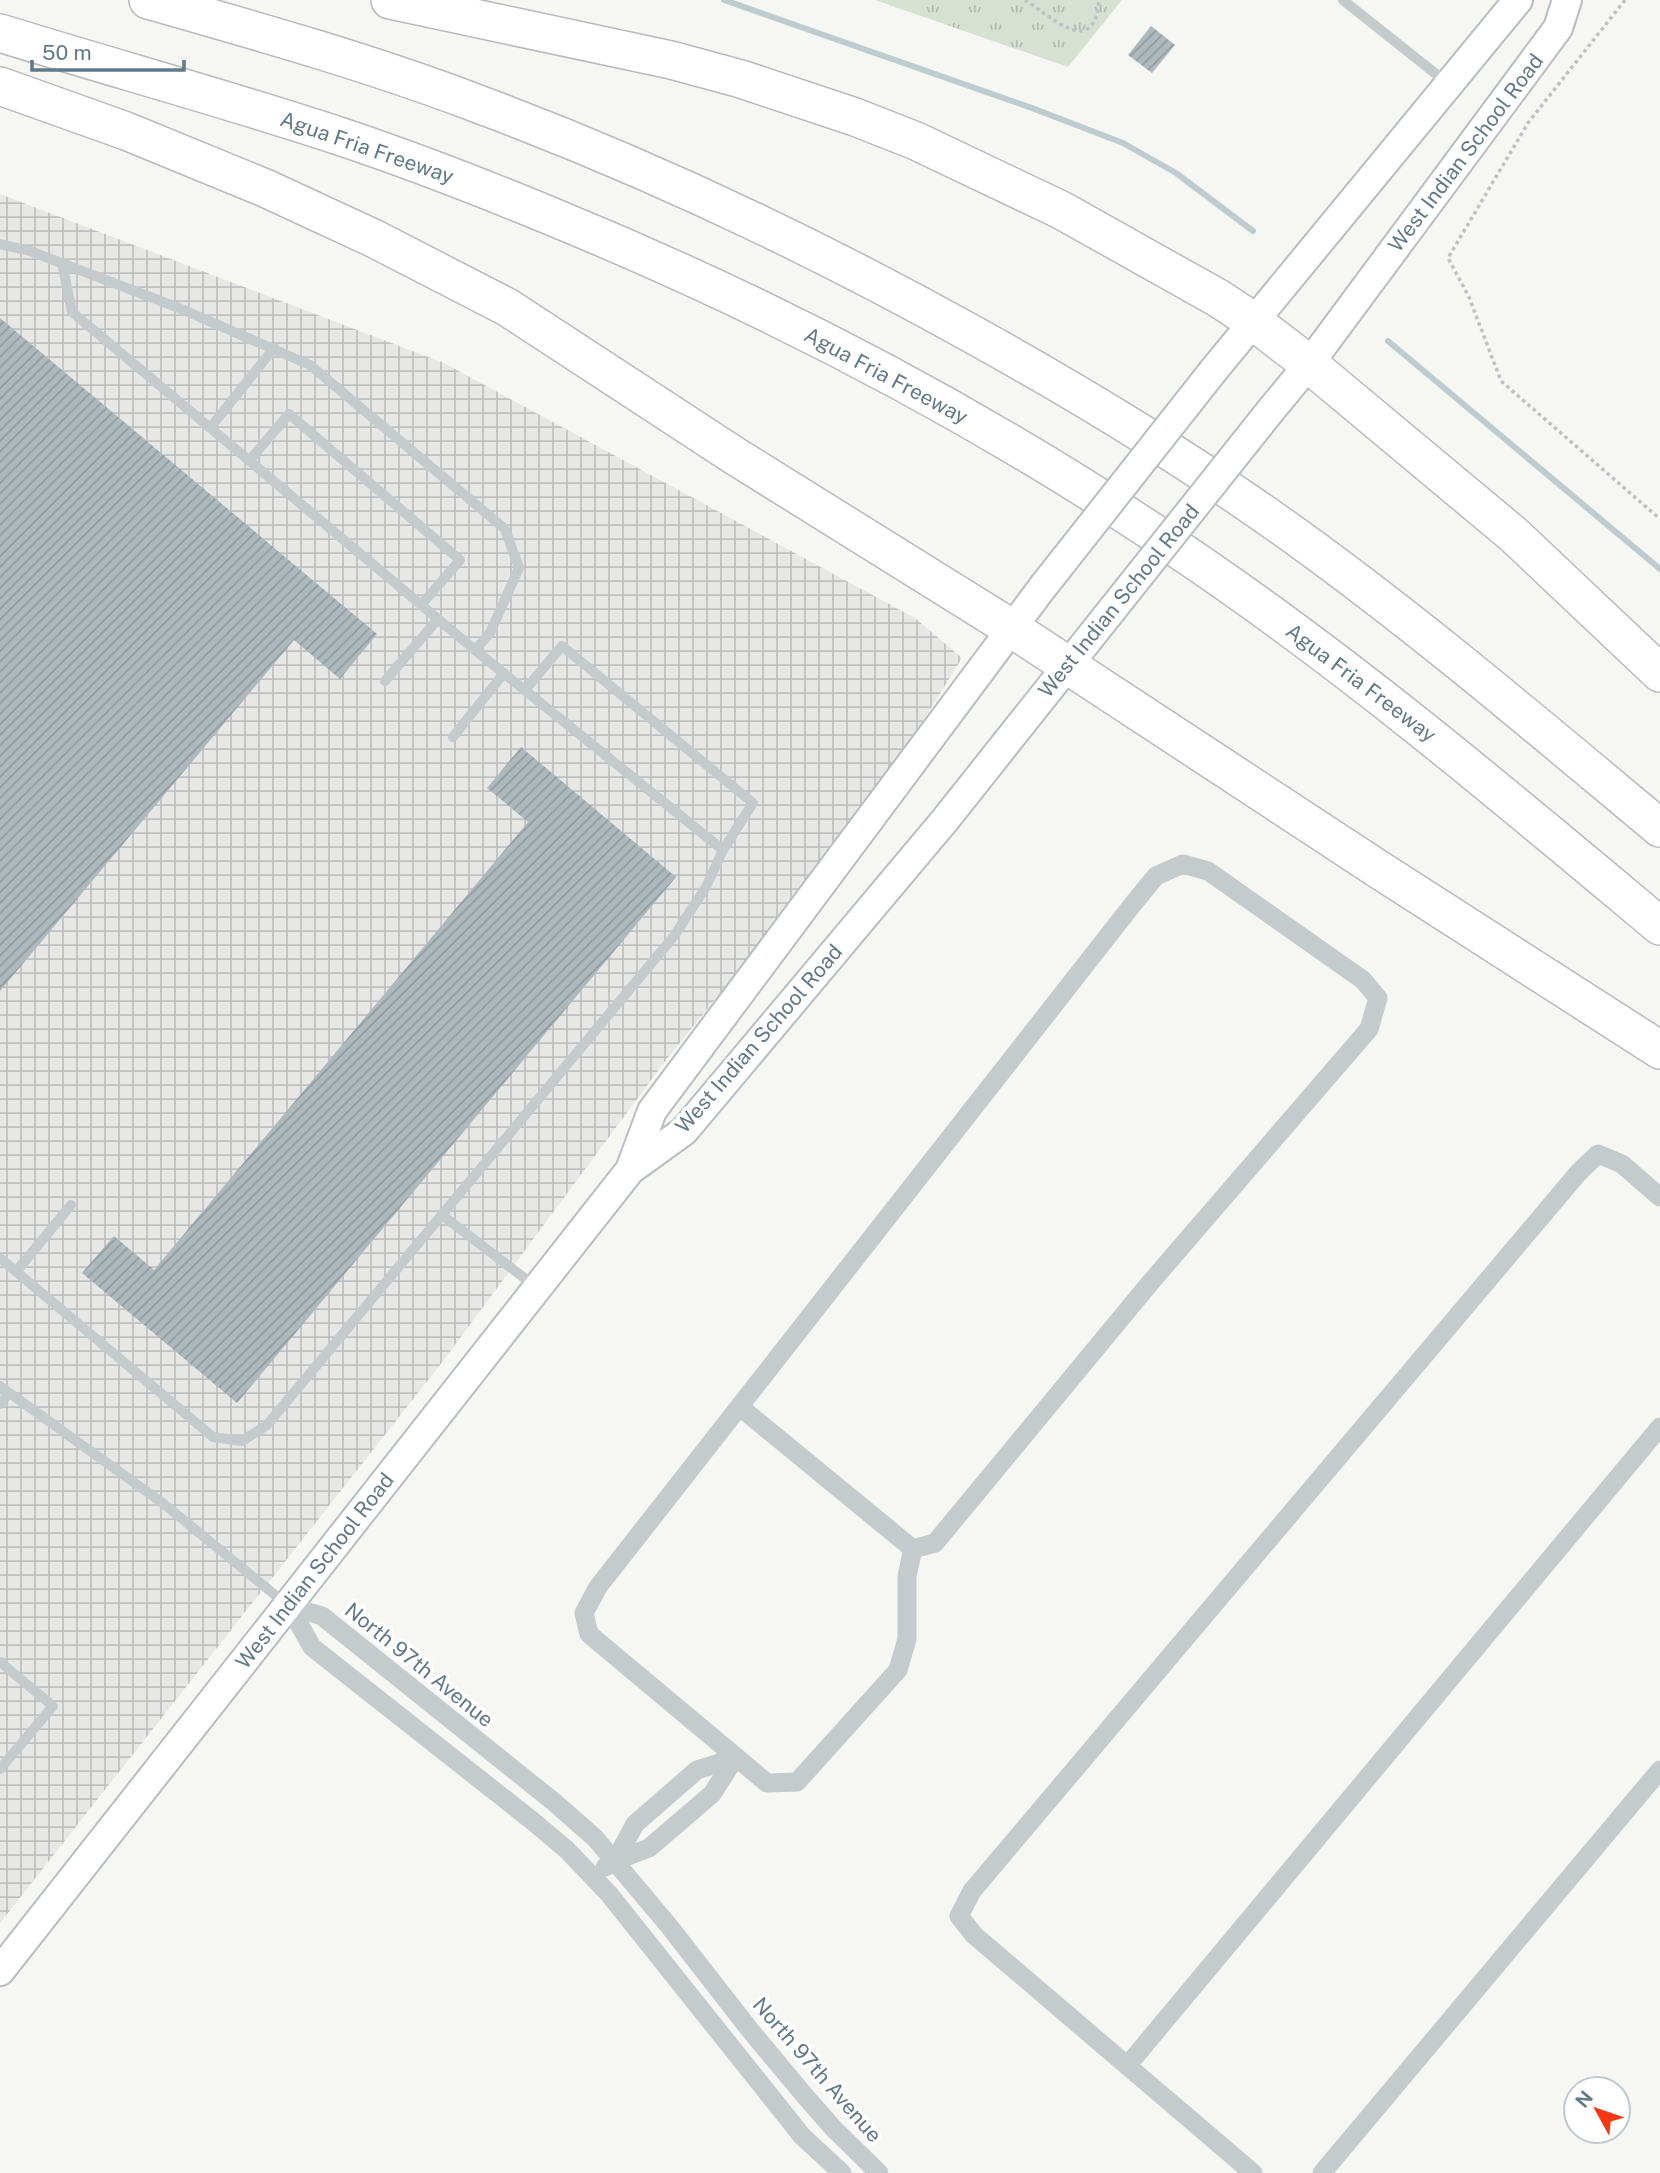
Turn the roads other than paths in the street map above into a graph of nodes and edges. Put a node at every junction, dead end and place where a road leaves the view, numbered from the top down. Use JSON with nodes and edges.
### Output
{"nodes":[{"id":1,"x":148,"y":0,"type":"edge"},
{"id":2,"x":390,"y":0,"type":"edge"},
{"id":3,"x":1343,"y":0,"type":"edge"},
{"id":4,"x":1518,"y":0,"type":"edge"},
{"id":5,"x":1567,"y":0,"type":"edge"},
{"id":6,"x":0,"y":33,"type":"edge"},
{"id":7,"x":1448,"y":84,"type":"junction"},
{"id":8,"x":0,"y":86,"type":"edge"},
{"id":9,"x":0,"y":244,"type":"edge"},
{"id":10,"x":62,"y":263,"type":"junction"},
{"id":11,"x":1253,"y":321,"type":"junction"},
{"id":12,"x":274,"y":348,"type":"junction"},
{"id":13,"x":1309,"y":364,"type":"junction"},
{"id":14,"x":211,"y":428,"type":"junction"},
{"id":15,"x":249,"y":461,"type":"junction"},
{"id":16,"x":421,"y":605,"type":"junction"},
{"id":17,"x":438,"y":620,"type":"junction"},
{"id":18,"x":1011,"y":628,"type":"junction"},
{"id":19,"x":475,"y":650,"type":"junction"},
{"id":20,"x":1068,"y":665,"type":"junction"},
{"id":21,"x":504,"y":673,"type":"junction"},
{"id":22,"x":1660,"y":673,"type":"edge"},
{"id":23,"x":385,"y":681,"type":"dead end"},
{"id":24,"x":525,"y":690,"type":"junction"},
{"id":25,"x":453,"y":737,"type":"dead end"},
{"id":26,"x":1660,"y":828,"type":"edge"},
{"id":27,"x":723,"y":850,"type":"junction"},
{"id":28,"x":1660,"y":926,"type":"edge"},
{"id":29,"x":1660,"y":1050,"type":"edge"},
{"id":30,"x":630,"y":1170,"type":"junction"},
{"id":31,"x":1660,"y":1197,"type":"edge"},
{"id":32,"x":71,"y":1205,"type":"dead end"},
{"id":33,"x":442,"y":1215,"type":"junction"},
{"id":34,"x":0,"y":1258,"type":"edge"},
{"id":35,"x":16,"y":1272,"type":"junction"},
{"id":36,"x":537,"y":1288,"type":"junction"},
{"id":37,"x":4,"y":1390,"type":"edge"},
{"id":38,"x":0,"y":1404,"type":"edge"},
{"id":39,"x":740,"y":1407,"type":"junction"},
{"id":40,"x":1660,"y":1427,"type":"edge"},
{"id":41,"x":913,"y":1549,"type":"junction"},
{"id":42,"x":289,"y":1606,"type":"junction"},
{"id":43,"x":0,"y":1662,"type":"edge"},
{"id":44,"x":735,"y":1758,"type":"junction"},
{"id":45,"x":0,"y":1769,"type":"edge"},
{"id":46,"x":1660,"y":1770,"type":"edge"},
{"id":47,"x":615,"y":1861,"type":"junction"},
{"id":48,"x":592,"y":1876,"type":"junction"},
{"id":49,"x":0,"y":1971,"type":"edge"},
{"id":50,"x":1128,"y":2066,"type":"junction"},
{"id":51,"x":842,"y":2173,"type":"edge"},
{"id":52,"x":879,"y":2173,"type":"edge"},
{"id":53,"x":1253,"y":2173,"type":"edge"},
{"id":54,"x":1322,"y":2173,"type":"edge"}],
"edges":[{"from":1,"to":26,"type":"highway"},
{"from":2,"to":11,"type":"highway"},
{"from":3,"to":7,"type":"lane"},
{"from":4,"to":7,"type":"main road","name":"West Indian School Road"},
{"from":5,"to":13,"type":"main road","name":"West Indian School Road"},
{"from":6,"to":28,"type":"highway","name":"Agua Fria Freeway"},
{"from":7,"to":11,"type":"main road","name":"West Indian School Road"},
{"from":8,"to":18,"type":"highway"},
{"from":9,"to":10,"type":"lane"},
{"from":10,"to":12,"type":"lane"},
{"from":10,"to":14,"type":"lane"},
{"from":11,"to":13,"type":"highway"},
{"from":11,"to":18,"type":"main road","name":"West Indian School Road","bridge":true},
{"from":12,"to":14,"type":"lane"},
{"from":12,"to":19,"type":"lane"},
{"from":13,"to":20,"type":"main road","name":"West Indian School Road","bridge":true},
{"from":13,"to":22,"type":"highway"},
{"from":14,"to":15,"type":"lane"},
{"from":15,"to":16,"type":"lane"},
{"from":15,"to":16,"type":"lane"},
{"from":16,"to":17,"type":"lane"},
{"from":17,"to":19,"type":"lane"},
{"from":17,"to":23,"type":"lane"},
{"from":18,"to":20,"type":"highway"},
{"from":18,"to":30,"type":"main road","name":"West Indian School Road"},
{"from":19,"to":21,"type":"lane"},
{"from":20,"to":29,"type":"highway"},
{"from":20,"to":30,"type":"main road","name":"West Indian School Road"},
{"from":21,"to":24,"type":"lane"},
{"from":21,"to":25,"type":"lane"},
{"from":24,"to":27,"type":"lane"},
{"from":24,"to":27,"type":"lane"},
{"from":27,"to":33,"type":"lane"},
{"from":30,"to":36,"type":"main road","name":"West Indian School Road"},
{"from":31,"to":50,"type":"street"},
{"from":32,"to":35,"type":"lane"},
{"from":33,"to":35,"type":"lane"},
{"from":33,"to":36,"type":"lane"},
{"from":34,"to":35,"type":"lane"},
{"from":36,"to":42,"type":"main road","name":"West Indian School Road"},
{"from":37,"to":38,"type":"lane"},
{"from":37,"to":42,"type":"lane"},
{"from":39,"to":41,"type":"street"},
{"from":39,"to":41,"type":"street"},
{"from":39,"to":44,"type":"street"},
{"from":40,"to":50,"type":"street"},
{"from":41,"to":44,"type":"street"},
{"from":42,"to":47,"type":"street","name":"North 97th Avenue"},
{"from":42,"to":48,"type":"street"},
{"from":42,"to":49,"type":"main road","name":"West Indian School Road"},
{"from":43,"to":45,"type":"lane"},
{"from":44,"to":47,"type":"street"},
{"from":44,"to":47,"type":"street"},
{"from":46,"to":54,"type":"street"},
{"from":47,"to":48,"type":"street"},
{"from":47,"to":52,"type":"street","name":"North 97th Avenue"},
{"from":48,"to":51,"type":"street"},
{"from":50,"to":53,"type":"street"}]}
